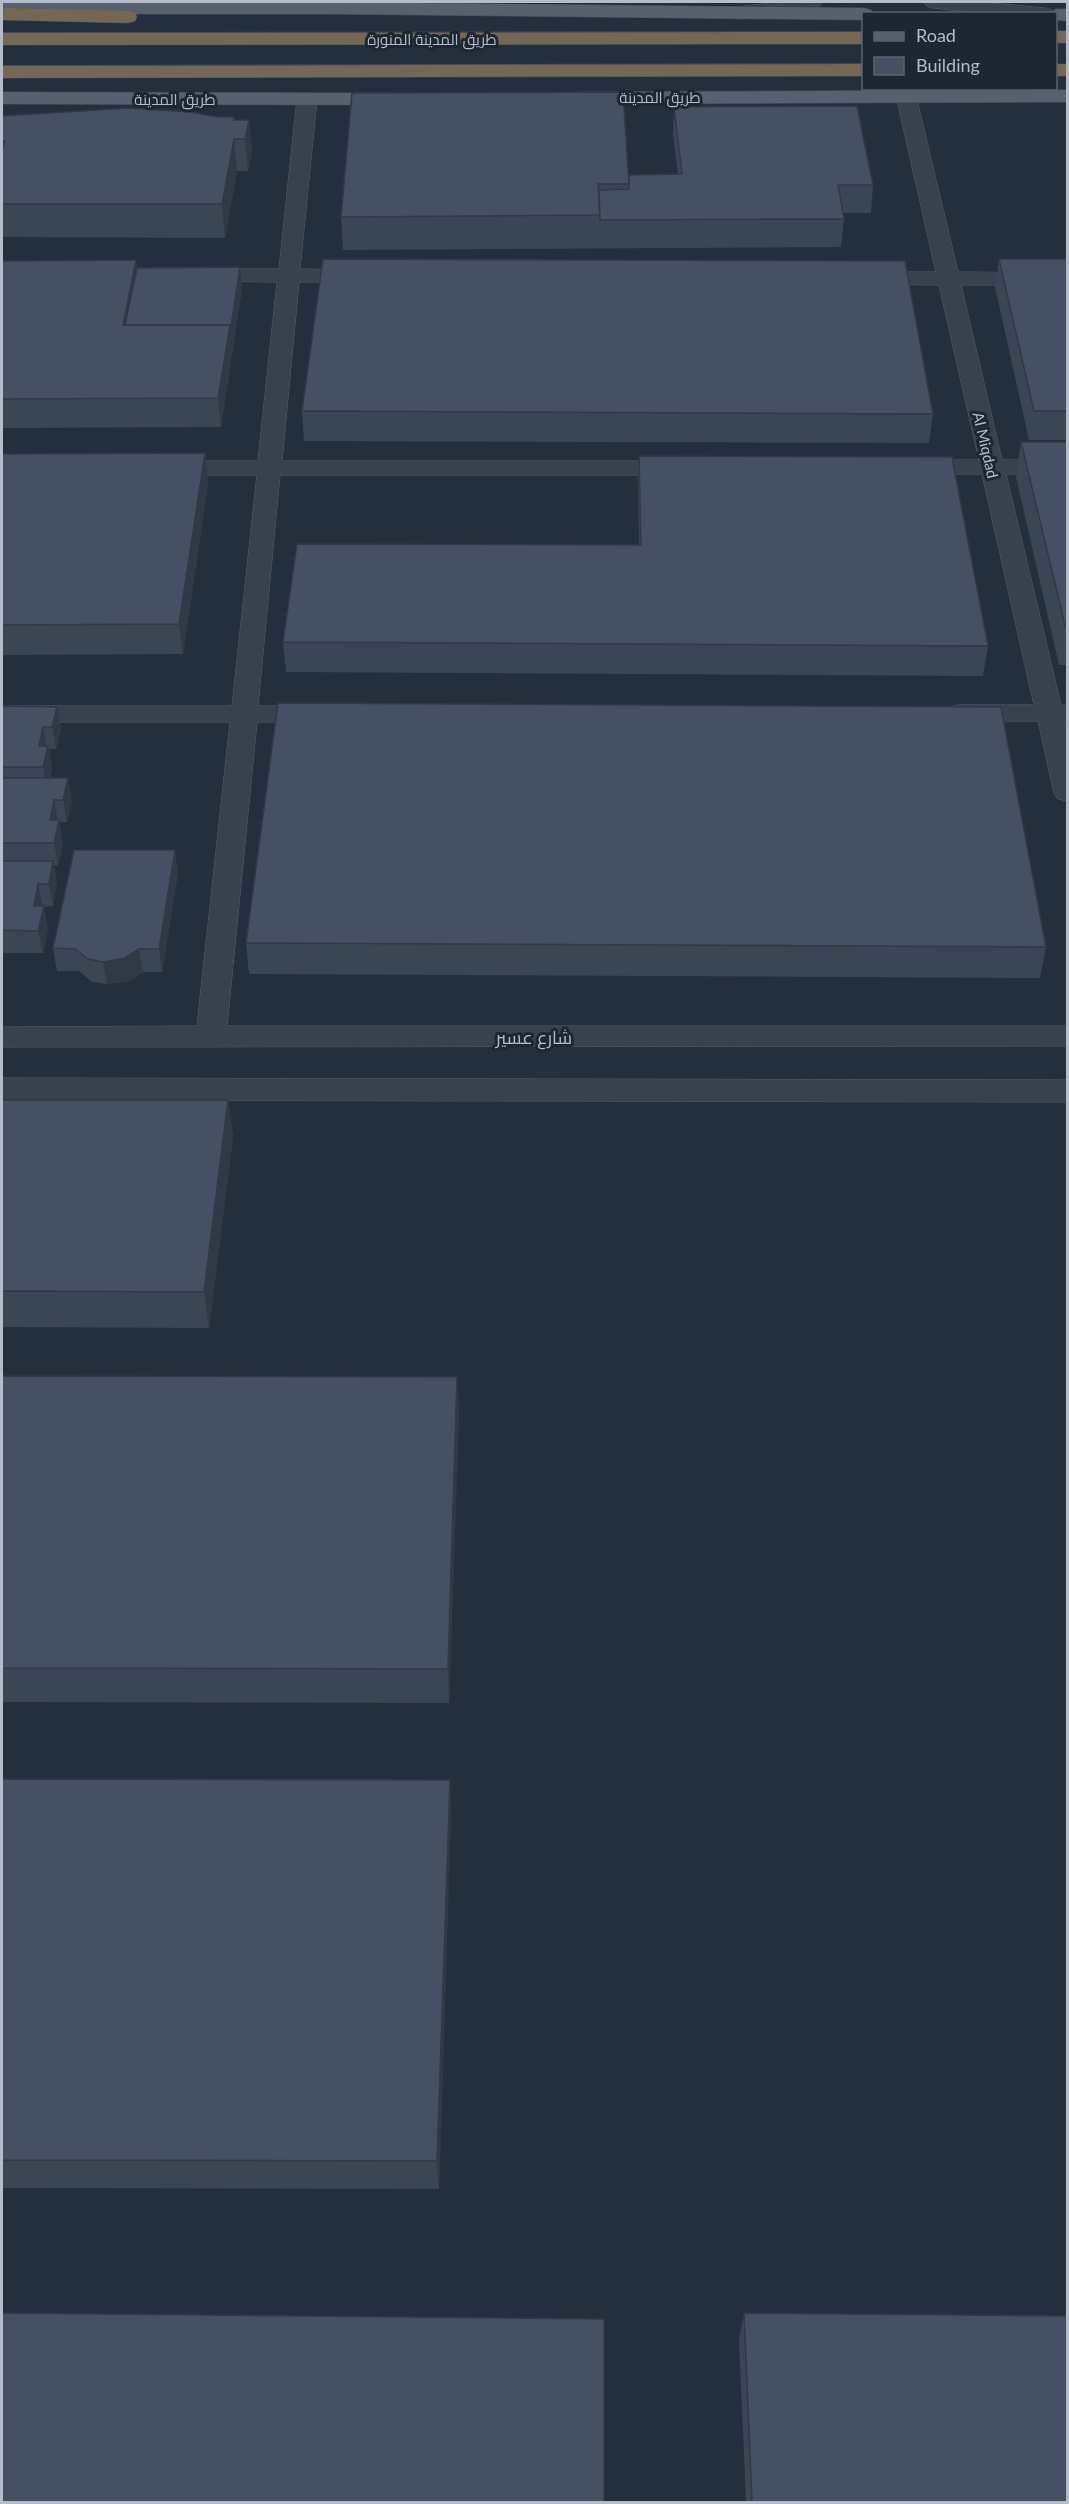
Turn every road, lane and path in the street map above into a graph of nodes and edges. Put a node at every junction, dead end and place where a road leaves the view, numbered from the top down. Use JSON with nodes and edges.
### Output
{"nodes":[{"id":1,"x":813,"y":2,"type":"edge"},
{"id":2,"x":933,"y":2,"type":"edge"},
{"id":3,"x":2,"y":8,"type":"edge"},
{"id":4,"x":1036,"y":12,"type":"edge"},
{"id":5,"x":2,"y":14,"type":"edge"},
{"id":6,"x":730,"y":14,"type":"junction"},
{"id":7,"x":862,"y":14,"type":"edge"},
{"id":8,"x":792,"y":38,"type":"junction"},
{"id":9,"x":862,"y":38,"type":"edge"},
{"id":10,"x":2,"y":39,"type":"edge"},
{"id":11,"x":862,"y":70,"type":"edge"},
{"id":12,"x":2,"y":72,"type":"edge"},
{"id":13,"x":374,"y":72,"type":"junction"},
{"id":14,"x":2,"y":87,"type":"edge"},
{"id":15,"x":906,"y":96,"type":"junction"},
{"id":16,"x":1068,"y":96,"type":"edge"},
{"id":17,"x":2,"y":98,"type":"edge"},
{"id":18,"x":415,"y":98,"type":"edge"},
{"id":19,"x":558,"y":98,"type":"edge"},
{"id":20,"x":307,"y":99,"type":"junction"},
{"id":21,"x":175,"y":275,"type":"edge"},
{"id":22,"x":290,"y":275,"type":"junction"},
{"id":23,"x":386,"y":276,"type":"edge"},
{"id":24,"x":839,"y":278,"type":"edge"},
{"id":25,"x":947,"y":279,"type":"junction"},
{"id":26,"x":1068,"y":279,"type":"edge"},
{"id":27,"x":992,"y":467,"type":"junction"},
{"id":28,"x":1068,"y":467,"type":"edge"},
{"id":29,"x":136,"y":468,"type":"edge"},
{"id":30,"x":270,"y":468,"type":"junction"},
{"id":31,"x":708,"y":468,"type":"edge"},
{"id":32,"x":885,"y":468,"type":"edge"},
{"id":33,"x":930,"y":713,"type":"edge"},
{"id":34,"x":1058,"y":713,"type":"edge"},
{"id":35,"x":2,"y":714,"type":"edge"},
{"id":36,"x":244,"y":714,"type":"junction"},
{"id":37,"x":351,"y":714,"type":"edge"},
{"id":38,"x":1068,"y":793,"type":"edge"},
{"id":39,"x":1068,"y":1036,"type":"edge"},
{"id":40,"x":211,"y":1037,"type":"junction"},
{"id":41,"x":2,"y":1038,"type":"edge"},
{"id":42,"x":2,"y":1089,"type":"edge"},
{"id":43,"x":1068,"y":1091,"type":"edge"}],
"edges":[{"from":1,"to":6,"type":"street"},
{"from":2,"to":4,"type":"street"},
{"from":3,"to":6,"type":"main road"},
{"from":5,"to":8,"type":"highway"},
{"from":6,"to":7,"type":"main road"},
{"from":8,"to":9,"type":"highway","name":"طريق المدينة المنورة"},
{"from":8,"to":10,"type":"highway","name":"طريق المدينة المنورة"},
{"from":11,"to":13,"type":"highway","name":"طريق المدينة المنورة"},
{"from":12,"to":13,"type":"highway","name":"طريق المدينة المنورة"},
{"from":13,"to":14,"type":"highway"},
{"from":15,"to":16,"type":"main road","name":"طريق المدينة"},
{"from":15,"to":19,"type":"main road","name":"طريق المدينة"},
{"from":15,"to":25,"type":"street","name":"Al Miqdad"},
{"from":17,"to":20,"type":"main road","name":"طريق المدينة"},
{"from":18,"to":20,"type":"main road","name":"طريق المدينة"},
{"from":20,"to":22,"type":"street"},
{"from":21,"to":22,"type":"street"},
{"from":22,"to":23,"type":"street"},
{"from":22,"to":30,"type":"street"},
{"from":24,"to":25,"type":"street"},
{"from":25,"to":26,"type":"street"},
{"from":25,"to":27,"type":"street","name":"Al Miqdad"},
{"from":27,"to":28,"type":"street"},
{"from":27,"to":32,"type":"street"},
{"from":27,"to":34,"type":"street","name":"Al Miqdad"},
{"from":29,"to":30,"type":"street"},
{"from":30,"to":31,"type":"street"},
{"from":30,"to":36,"type":"street"},
{"from":33,"to":34,"type":"street"},
{"from":34,"to":38,"type":"street","name":"Al Miqdad"},
{"from":35,"to":36,"type":"street"},
{"from":36,"to":37,"type":"street"},
{"from":36,"to":40,"type":"street"},
{"from":39,"to":40,"type":"street","name":"شارع عسير"},
{"from":40,"to":41,"type":"street","name":"شارع عسير"},
{"from":42,"to":43,"type":"street"}]}
